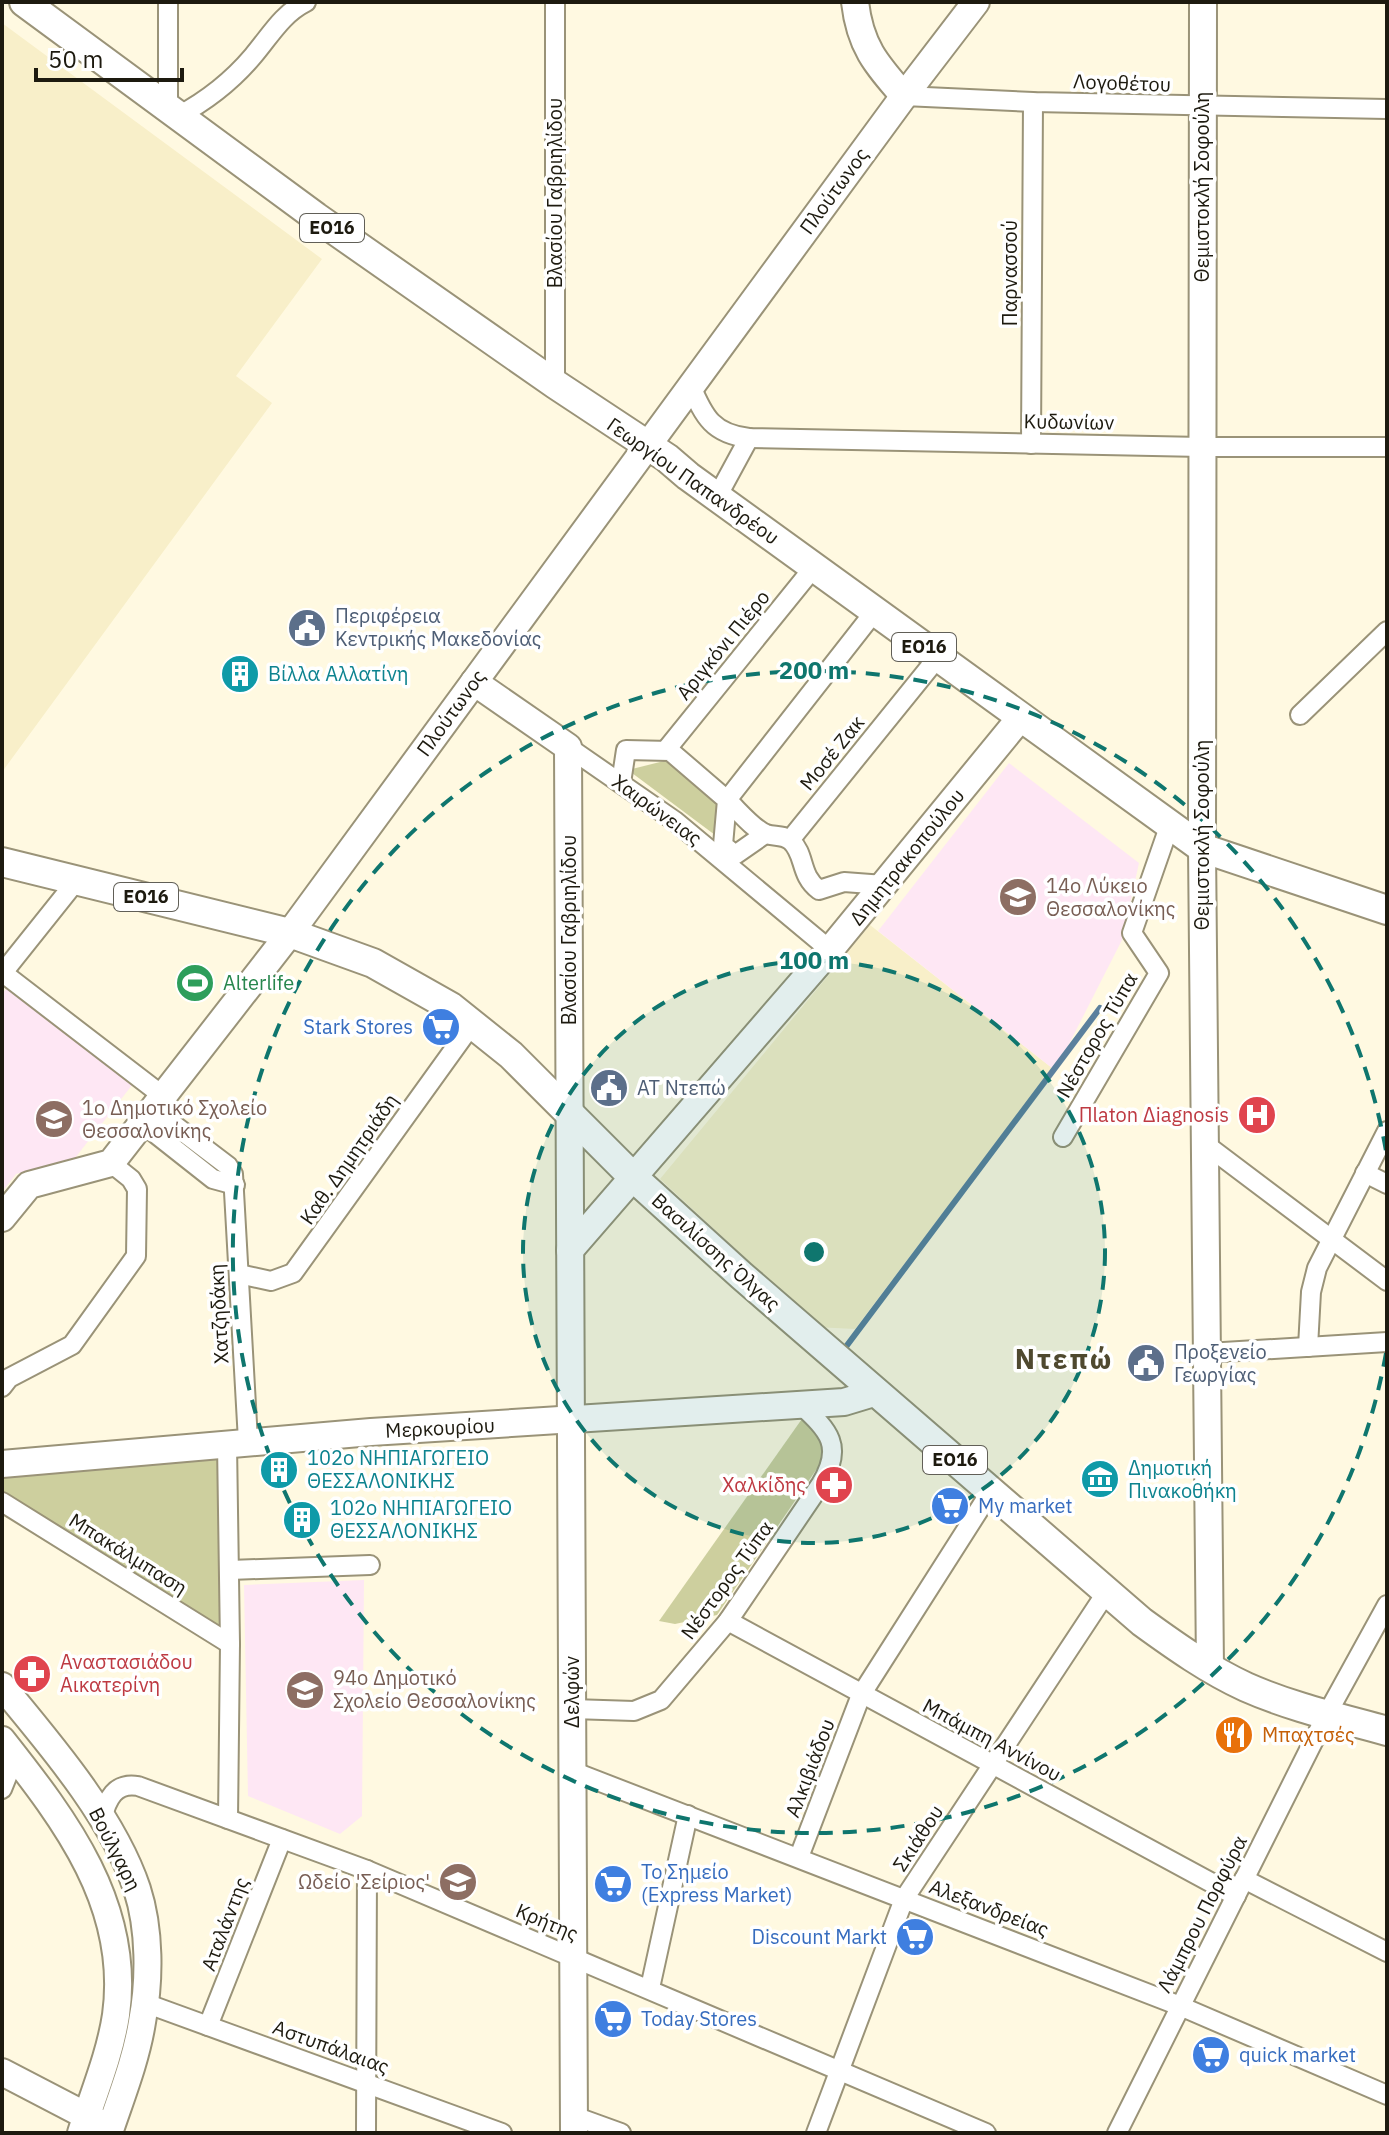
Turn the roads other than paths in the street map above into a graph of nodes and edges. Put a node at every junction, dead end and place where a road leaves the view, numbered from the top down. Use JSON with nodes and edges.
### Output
{"nodes":[{"id":1,"x":24,"y":2,"type":"edge"},
{"id":2,"x":168,"y":2,"type":"edge"},
{"id":3,"x":306,"y":2,"type":"edge"},
{"id":4,"x":555,"y":2,"type":"edge"},
{"id":5,"x":855,"y":2,"type":"edge"},
{"id":6,"x":976,"y":2,"type":"edge"},
{"id":7,"x":1203,"y":2,"type":"edge"},
{"id":8,"x":904,"y":96,"type":"junction"},
{"id":9,"x":1033,"y":102,"type":"junction"},
{"id":10,"x":1203,"y":107,"type":"junction"},
{"id":11,"x":1387,"y":109,"type":"edge"},
{"id":12,"x":173,"y":112,"type":"junction"},
{"id":13,"x":555,"y":384,"type":"junction"},
{"id":14,"x":691,"y":386,"type":"junction"},
{"id":15,"x":749,"y":438,"type":"junction"},
{"id":16,"x":1031,"y":444,"type":"junction"},
{"id":17,"x":647,"y":446,"type":"junction"},
{"id":18,"x":1202,"y":447,"type":"junction"},
{"id":19,"x":1387,"y":447,"type":"edge"},
{"id":20,"x":717,"y":497,"type":"junction"},
{"id":21,"x":814,"y":567,"type":"junction"},
{"id":22,"x":875,"y":611,"type":"junction"},
{"id":23,"x":1387,"y":631,"type":"edge"},
{"id":24,"x":938,"y":657,"type":"junction"},
{"id":25,"x":474,"y":682,"type":"junction"},
{"id":26,"x":1300,"y":715,"type":"dead end"},
{"id":27,"x":1021,"y":717,"type":"junction"},
{"id":28,"x":568,"y":747,"type":"junction"},
{"id":29,"x":666,"y":750,"type":"junction"},
{"id":30,"x":621,"y":783,"type":"junction"},
{"id":31,"x":727,"y":800,"type":"junction"},
{"id":32,"x":1170,"y":824,"type":"junction"},
{"id":33,"x":765,"y":834,"type":"junction"},
{"id":34,"x":790,"y":840,"type":"junction"},
{"id":35,"x":1202,"y":848,"type":"junction"},
{"id":36,"x":2,"y":862,"type":"edge"},
{"id":37,"x":77,"y":880,"type":"junction"},
{"id":38,"x":884,"y":885,"type":"junction"},
{"id":39,"x":1387,"y":910,"type":"edge"},
{"id":40,"x":290,"y":933,"type":"junction"},
{"id":41,"x":830,"y":950,"type":"junction"},
{"id":42,"x":2,"y":974,"type":"edge"},
{"id":43,"x":473,"y":1023,"type":"junction"},
{"id":44,"x":153,"y":1109,"type":"junction"},
{"id":45,"x":570,"y":1114,"type":"junction"},
{"id":46,"x":1387,"y":1131,"type":"edge"},
{"id":47,"x":1063,"y":1137,"type":"dead end"},
{"id":48,"x":1205,"y":1144,"type":"junction"},
{"id":49,"x":111,"y":1163,"type":"junction"},
{"id":50,"x":1365,"y":1173,"type":"junction"},
{"id":51,"x":634,"y":1178,"type":"junction"},
{"id":52,"x":1387,"y":1184,"type":"edge"},
{"id":53,"x":2,"y":1218,"type":"edge"},
{"id":54,"x":1331,"y":1239,"type":"junction"},
{"id":55,"x":570,"y":1250,"type":"junction"},
{"id":56,"x":239,"y":1274,"type":"junction"},
{"id":57,"x":1387,"y":1281,"type":"edge"},
{"id":58,"x":1387,"y":1342,"type":"edge"},
{"id":59,"x":1308,"y":1347,"type":"junction"},
{"id":60,"x":1207,"y":1353,"type":"junction"},
{"id":61,"x":4,"y":1379,"type":"edge"},
{"id":62,"x":877,"y":1392,"type":"junction"},
{"id":63,"x":800,"y":1404,"type":"junction"},
{"id":64,"x":571,"y":1420,"type":"junction"},
{"id":65,"x":238,"y":1443,"type":"junction"},
{"id":66,"x":2,"y":1464,"type":"edge"},
{"id":67,"x":991,"y":1491,"type":"junction"},
{"id":68,"x":2,"y":1502,"type":"edge"},
{"id":69,"x":370,"y":1565,"type":"dead end"},
{"id":70,"x":230,"y":1570,"type":"junction"},
{"id":71,"x":1106,"y":1593,"type":"junction"},
{"id":72,"x":1387,"y":1605,"type":"edge"},
{"id":73,"x":728,"y":1621,"type":"junction"},
{"id":74,"x":230,"y":1644,"type":"junction"},
{"id":75,"x":1210,"y":1668,"type":"junction"},
{"id":76,"x":2,"y":1686,"type":"edge"},
{"id":77,"x":861,"y":1695,"type":"junction"},
{"id":78,"x":572,"y":1709,"type":"junction"},
{"id":79,"x":1327,"y":1714,"type":"junction"},
{"id":80,"x":1387,"y":1731,"type":"edge"},
{"id":81,"x":9,"y":1748,"type":"edge"},
{"id":82,"x":992,"y":1764,"type":"junction"},
{"id":83,"x":572,"y":1771,"type":"junction"},
{"id":84,"x":2,"y":1789,"type":"edge"},
{"id":85,"x":688,"y":1815,"type":"junction"},
{"id":86,"x":102,"y":1819,"type":"junction"},
{"id":87,"x":228,"y":1819,"type":"junction"},
{"id":88,"x":282,"y":1839,"type":"junction"},
{"id":89,"x":799,"y":1857,"type":"junction"},
{"id":90,"x":367,"y":1870,"type":"junction"},
{"id":91,"x":1240,"y":1888,"type":"junction"},
{"id":92,"x":904,"y":1899,"type":"junction"},
{"id":93,"x":1387,"y":1952,"type":"edge"},
{"id":94,"x":573,"y":1957,"type":"junction"},
{"id":95,"x":650,"y":1988,"type":"junction"},
{"id":96,"x":145,"y":2003,"type":"junction"},
{"id":97,"x":1180,"y":2006,"type":"junction"},
{"id":98,"x":208,"y":2026,"type":"junction"},
{"id":99,"x":839,"y":2069,"type":"junction"},
{"id":100,"x":2,"y":2072,"type":"edge"},
{"id":101,"x":367,"y":2083,"type":"junction"},
{"id":102,"x":1387,"y":2095,"type":"edge"},
{"id":103,"x":84,"y":2125,"type":"edge"},
{"id":104,"x":574,"y":2125,"type":"edge"},
{"id":105,"x":113,"y":2132,"type":"edge"},
{"id":106,"x":366,"y":2133,"type":"edge"},
{"id":107,"x":502,"y":2133,"type":"edge"},
{"id":108,"x":621,"y":2133,"type":"edge"},
{"id":109,"x":816,"y":2133,"type":"edge"},
{"id":110,"x":986,"y":2133,"type":"edge"},
{"id":111,"x":1117,"y":2133,"type":"edge"}],
"edges":[{"from":1,"to":12,"type":"main road","name":"Γεωργίου Παπανδρέου","number":"ΕΟ16"},
{"from":2,"to":12,"type":"street"},
{"from":3,"to":12,"type":"street"},
{"from":4,"to":13,"type":"street","name":"Βλασίου Γαβριηλίδου"},
{"from":5,"to":8,"type":"main road"},
{"from":6,"to":8,"type":"main road","name":"Πλούτωνος"},
{"from":7,"to":10,"type":"main road","name":"Θεμιστοκλή Σοφούλη"},
{"from":8,"to":9,"type":"street","name":"Λογοθέτου"},
{"from":8,"to":14,"type":"main road","name":"Πλούτωνος"},
{"from":9,"to":10,"type":"street","name":"Λογοθέτου"},
{"from":9,"to":16,"type":"street","name":"Παρνασσού"},
{"from":10,"to":11,"type":"street","name":"Λογοθέτου"},
{"from":10,"to":18,"type":"main road","name":"Θεμιστοκλή Σοφούλη"},
{"from":12,"to":13,"type":"main road","name":"Γεωργίου Παπανδρέου","number":"ΕΟ16"},
{"from":13,"to":17,"type":"main road","name":"Γεωργίου Παπανδρέου","number":"ΕΟ16"},
{"from":14,"to":15,"type":"street","name":"Κυδωνίων"},
{"from":14,"to":17,"type":"main road","name":"Πλούτωνος"},
{"from":15,"to":16,"type":"street","name":"Κυδωνίων"},
{"from":15,"to":20,"type":"street"},
{"from":16,"to":18,"type":"street","name":"Κυδωνίων"},
{"from":17,"to":20,"type":"main road","name":"Γεωργίου Παπανδρέου","number":"ΕΟ16"},
{"from":17,"to":25,"type":"main road","name":"Πλούτωνος"},
{"from":18,"to":19,"type":"street","name":"Κυδωνίων"},
{"from":18,"to":35,"type":"main road","name":"Θεμιστοκλή Σοφούλη"},
{"from":20,"to":21,"type":"main road","name":"Γεωργίου Παπανδρέου","number":"ΕΟ16"},
{"from":21,"to":22,"type":"main road","name":"Γεωργίου Παπανδρέου","number":"ΕΟ16"},
{"from":21,"to":29,"type":"street","name":"Αριγκόνι Πιέρο"},
{"from":22,"to":24,"type":"main road","name":"Γεωργίου Παπανδρέου","number":"ΕΟ16"},
{"from":22,"to":31,"type":"street"},
{"from":23,"to":26,"type":"street"},
{"from":24,"to":27,"type":"main road","name":"Γεωργίου Παπανδρέου","number":"ΕΟ16"},
{"from":24,"to":34,"type":"street","name":"Μοσέ Ζακ"},
{"from":25,"to":28,"type":"main road","name":"Χαιρώνειας"},
{"from":25,"to":40,"type":"main road","name":"Πλούτωνος"},
{"from":27,"to":32,"type":"main road","name":"Γεωργίου Παπανδρέου","number":"ΕΟ16"},
{"from":27,"to":38,"type":"main road","name":"Δημητρακοπούλου"},
{"from":28,"to":30,"type":"street","name":"Χαιρώνειας"},
{"from":28,"to":45,"type":"main road","name":"Βλασίου Γαβριηλίδου"},
{"from":29,"to":30,"type":"street"},
{"from":29,"to":31,"type":"street"},
{"from":30,"to":41,"type":"street","name":"Χαιρώνειας"},
{"from":31,"to":33,"type":"street"},
{"from":31,"to":33,"type":"street"},
{"from":32,"to":35,"type":"main road","name":"Γεωργίου Παπανδρέου","number":"ΕΟ16"},
{"from":32,"to":47,"type":"street","name":"Νέστορος Τύπα"},
{"from":33,"to":34,"type":"street"},
{"from":34,"to":38,"type":"street"},
{"from":35,"to":39,"type":"main road","name":"Γεωργίου Παπανδρέου","number":"ΕΟ16"},
{"from":35,"to":48,"type":"main road","name":"Θεμιστοκλή Σοφούλη"},
{"from":36,"to":37,"type":"main road","name":"Βασιλίσσης Όλγας","number":"ΕΟ16"},
{"from":37,"to":40,"type":"main road","name":"Βασιλίσσης Όλγας","number":"ΕΟ16"},
{"from":37,"to":42,"type":"street"},
{"from":38,"to":41,"type":"main road","name":"Δημητρακοπούλου"},
{"from":40,"to":43,"type":"main road","name":"Βασιλίσσης Όλγας","number":"ΕΟ16"},
{"from":40,"to":44,"type":"main road","name":"Πλούτωνος"},
{"from":41,"to":51,"type":"main road","name":"Δημητρακοπούλου"},
{"from":42,"to":44,"type":"street","name":"Χατζηδάκη"},
{"from":43,"to":45,"type":"main road","name":"Βασιλίσσης Όλγας","number":"ΕΟ16"},
{"from":43,"to":56,"type":"street","name":"Καθ. Δημητριάδη"},
{"from":44,"to":49,"type":"main road","name":"Πλούτωνος"},
{"from":44,"to":56,"type":"street","name":"Χατζηδάκη"},
{"from":45,"to":51,"type":"main road","name":"Βασιλίσσης Όλγας","number":"ΕΟ16"},
{"from":45,"to":55,"type":"main road","name":"Δελφών"},
{"from":46,"to":50,"type":"street"},
{"from":48,"to":54,"type":"street"},
{"from":48,"to":60,"type":"main road","name":"Θεμιστοκλή Σοφούλη"},
{"from":49,"to":53,"type":"main road"},
{"from":49,"to":61,"type":"street"},
{"from":50,"to":52,"type":"street"},
{"from":50,"to":54,"type":"street"},
{"from":51,"to":55,"type":"main road"},
{"from":51,"to":62,"type":"main road","name":"Βασιλίσσης Όλγας","number":"ΕΟ16"},
{"from":54,"to":57,"type":"street"},
{"from":54,"to":59,"type":"street"},
{"from":55,"to":64,"type":"main road","name":"Δελφών"},
{"from":56,"to":65,"type":"street","name":"Χατζηδάκη"},
{"from":58,"to":59,"type":"street"},
{"from":59,"to":60,"type":"street"},
{"from":60,"to":75,"type":"main road","name":"Θεμιστοκλή Σοφούλη"},
{"from":62,"to":63,"type":"main road","name":"Μερκουρίου"},
{"from":62,"to":67,"type":"main road","name":"Βασιλίσσης Όλγας","number":"ΕΟ16"},
{"from":63,"to":64,"type":"main road","name":"Μερκουρίου"},
{"from":63,"to":73,"type":"street","name":"Νέστορος Τύπα"},
{"from":64,"to":65,"type":"main road","name":"Μερκουρίου"},
{"from":64,"to":78,"type":"main road","name":"Δελφών"},
{"from":65,"to":66,"type":"main road","name":"Μερκουρίου"},
{"from":65,"to":70,"type":"street","name":"Χατζηδάκη"},
{"from":67,"to":71,"type":"main road","name":"Βασιλίσσης Όλγας","number":"ΕΟ16"},
{"from":67,"to":77,"type":"street","name":"Αλκιβιάδου"},
{"from":68,"to":74,"type":"street","name":"Μπακάλμπαση"},
{"from":69,"to":70,"type":"street"},
{"from":70,"to":74,"type":"street","name":"Χατζηδάκη"},
{"from":71,"to":75,"type":"main road","name":"Βασιλίσσης Όλγας","number":"ΕΟ16"},
{"from":71,"to":82,"type":"street","name":"Σκιάθου"},
{"from":72,"to":79,"type":"street","name":"Λάμπρου Πορφύρα"},
{"from":73,"to":77,"type":"street","name":"Μπάμπη Αννίνου"},
{"from":73,"to":78,"type":"street","name":"Νέστορος Τύπα"},
{"from":74,"to":87,"type":"street","name":"Χατζηδάκη"},
{"from":75,"to":79,"type":"main road","name":"Βασιλίσσης Όλγας","number":"ΕΟ16"},
{"from":76,"to":86,"type":"main road","name":"Βούλγαρη"},
{"from":77,"to":82,"type":"street","name":"Μπάμπη Αννίνου"},
{"from":77,"to":89,"type":"street","name":"Αλκιβιάδου"},
{"from":78,"to":83,"type":"main road","name":"Δελφών"},
{"from":79,"to":80,"type":"main road","name":"Βασιλίσσης Όλγας","number":"ΕΟ16"},
{"from":79,"to":91,"type":"street","name":"Λάμπρου Πορφύρα"},
{"from":81,"to":84,"type":"street"},
{"from":81,"to":103,"type":"main road","name":"Βούλγαρη"},
{"from":82,"to":91,"type":"street","name":"Μπάμπη Αννίνου"},
{"from":82,"to":92,"type":"street","name":"Σκιάθου"},
{"from":83,"to":85,"type":"street","name":"Αλεξανδρείας"},
{"from":83,"to":94,"type":"main road","name":"Δελφών"},
{"from":85,"to":89,"type":"street","name":"Αλεξανδρείας"},
{"from":85,"to":95,"type":"street"},
{"from":86,"to":87,"type":"street","name":"Κρήτης"},
{"from":86,"to":96,"type":"main road","name":"Βούλγαρη"},
{"from":87,"to":88,"type":"street","name":"Κρήτης"},
{"from":88,"to":90,"type":"street","name":"Κρήτης"},
{"from":88,"to":98,"type":"street","name":"Αταλάντης"},
{"from":89,"to":92,"type":"street","name":"Αλεξανδρείας"},
{"from":90,"to":94,"type":"street","name":"Κρήτης"},
{"from":90,"to":101,"type":"street"},
{"from":91,"to":93,"type":"street","name":"Μπάμπη Αννίνου"},
{"from":91,"to":97,"type":"street","name":"Λάμπρου Πορφύρα"},
{"from":92,"to":97,"type":"street","name":"Αλεξανδρείας"},
{"from":92,"to":99,"type":"street","name":"Σκιάθου"},
{"from":94,"to":95,"type":"street","name":"Κρήτης"},
{"from":94,"to":104,"type":"main road","name":"Δελφών"},
{"from":95,"to":99,"type":"street","name":"Κρήτης"},
{"from":96,"to":98,"type":"street","name":"Αστυπάλαιας"},
{"from":96,"to":105,"type":"main road","name":"Βούλγαρη"},
{"from":97,"to":102,"type":"street","name":"Αλεξανδρείας"},
{"from":97,"to":111,"type":"street","name":"Λάμπρου Πορφύρα"},
{"from":98,"to":101,"type":"street","name":"Αστυπάλαιας"},
{"from":99,"to":109,"type":"street","name":"Σκιάθου"},
{"from":99,"to":110,"type":"street","name":"Κρήτης"},
{"from":100,"to":103,"type":"main road"},
{"from":101,"to":106,"type":"street"},
{"from":101,"to":107,"type":"street","name":"Αστυπάλαιας"},
{"from":103,"to":105,"type":"main road"},
{"from":104,"to":108,"type":"street"}]}
